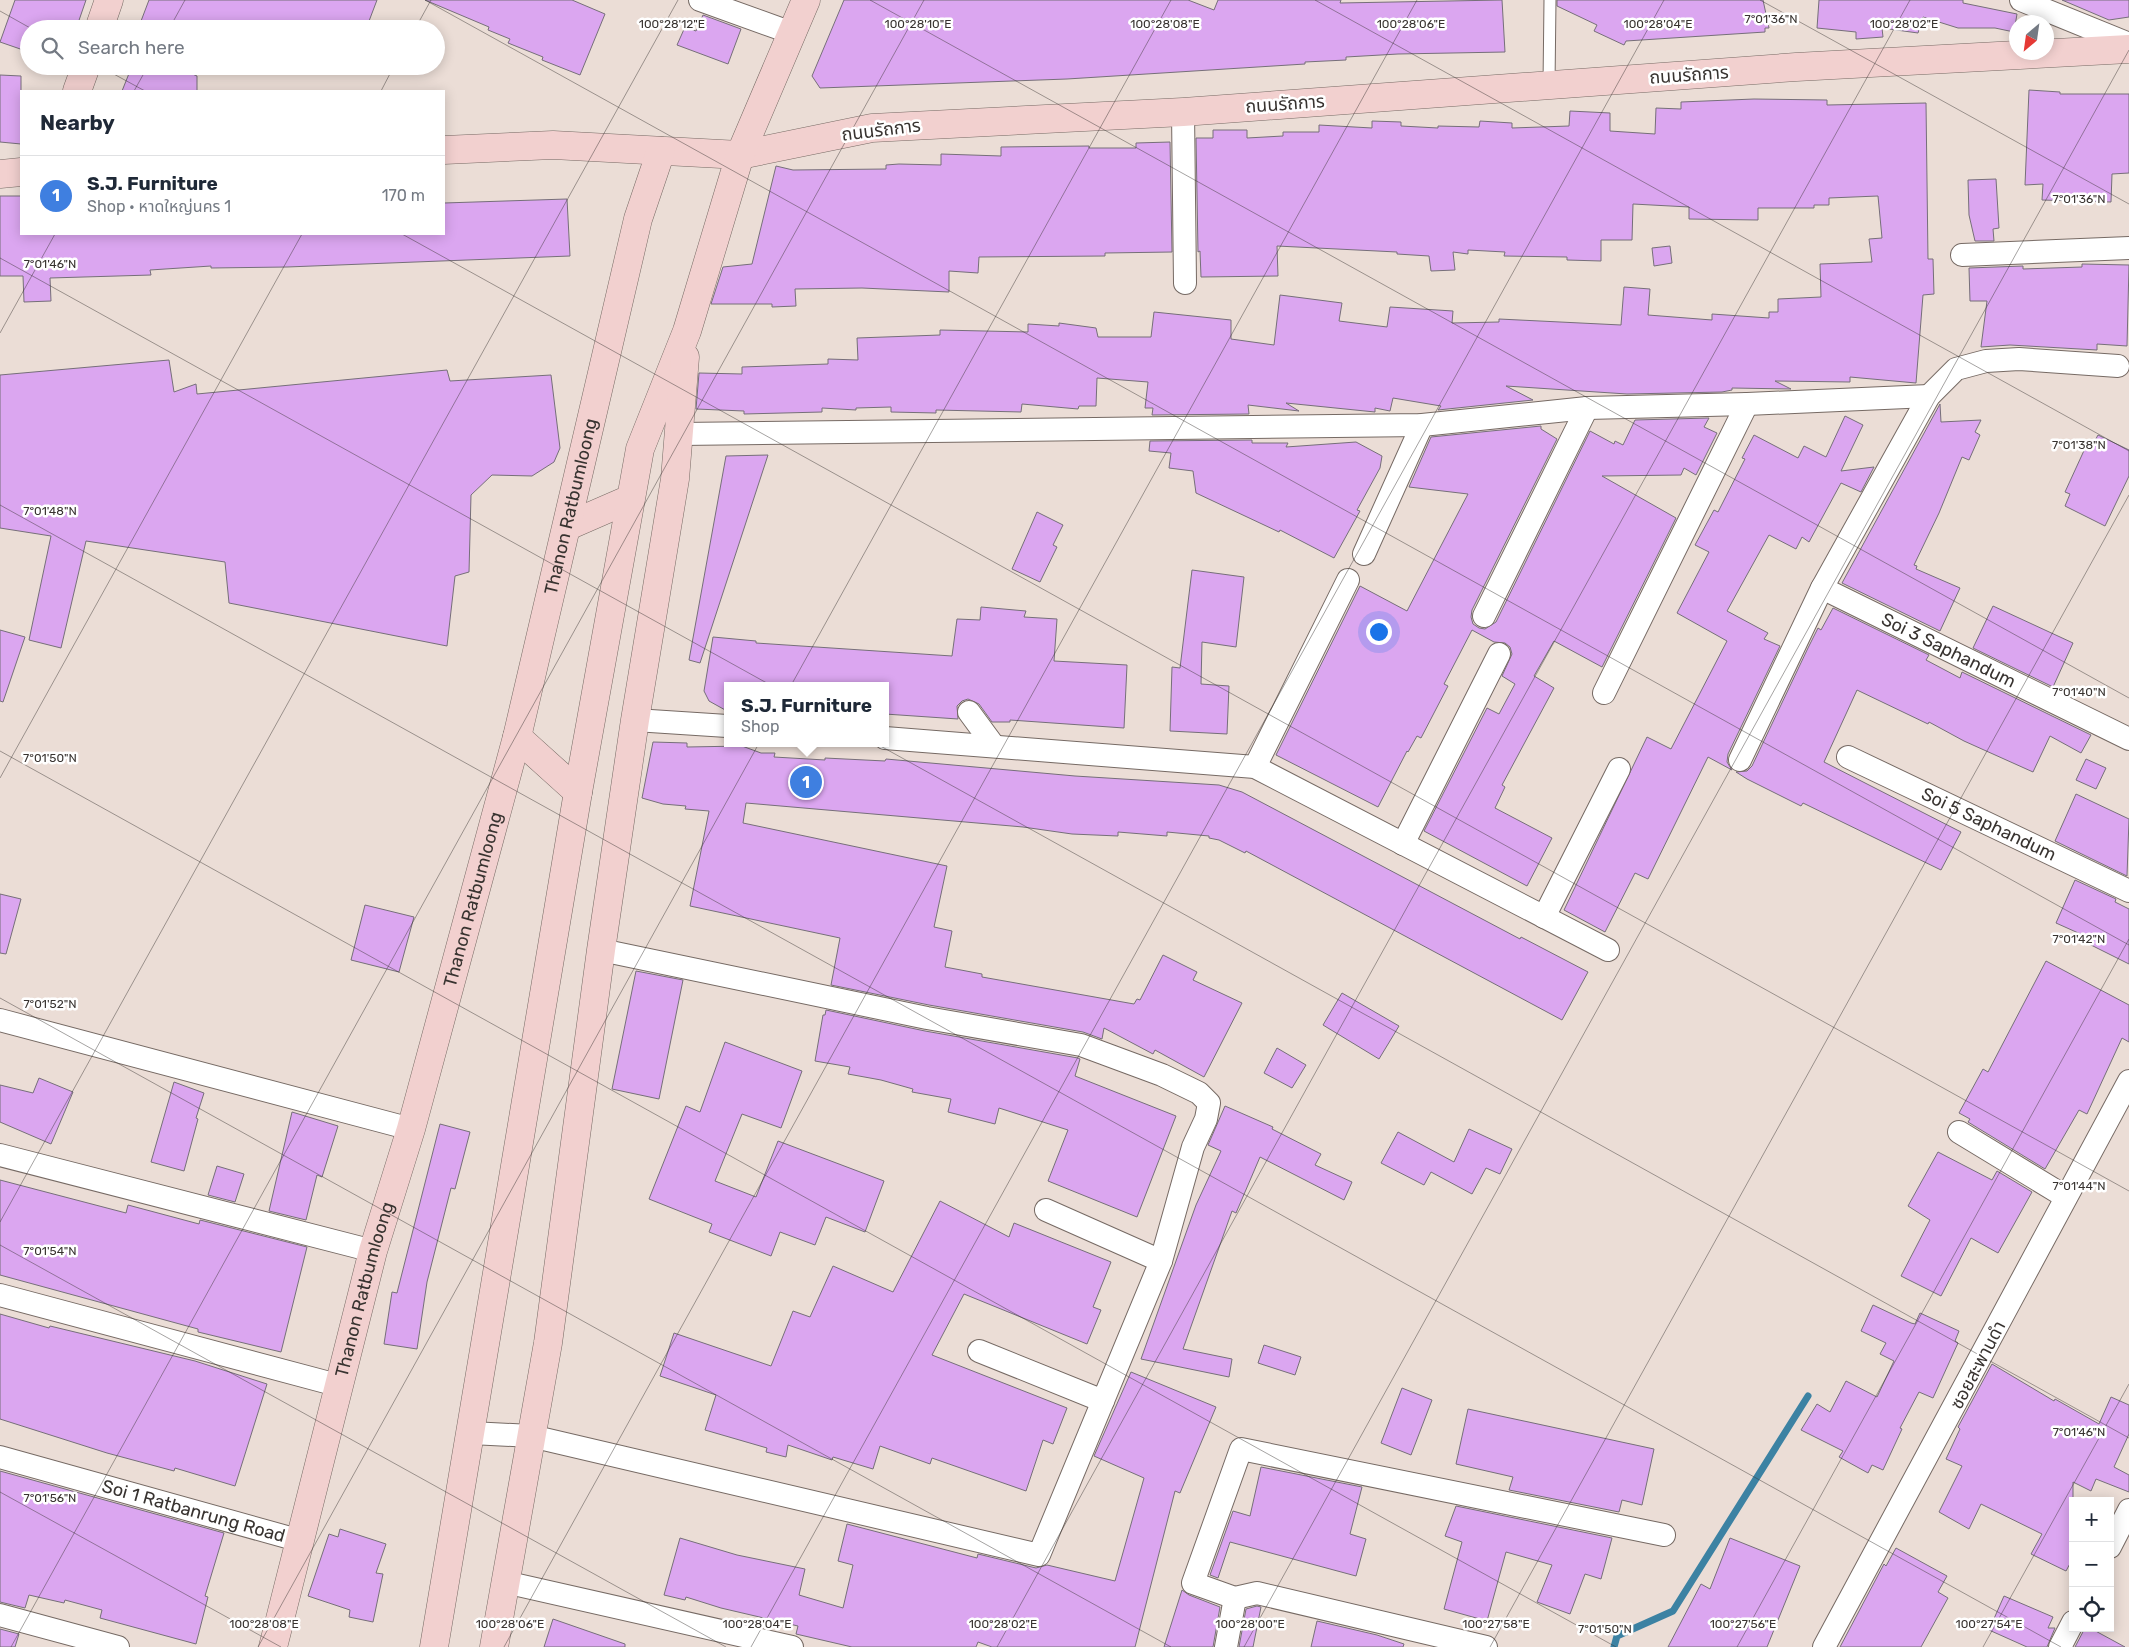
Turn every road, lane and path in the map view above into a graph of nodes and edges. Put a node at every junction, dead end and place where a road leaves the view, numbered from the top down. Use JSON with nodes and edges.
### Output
{"nodes":[{"id":1,"x":109,"y":0,"type":"edge"},
{"id":2,"x":700,"y":0,"type":"edge"},
{"id":3,"x":806,"y":0,"type":"edge"},
{"id":4,"x":1550,"y":0,"type":"edge"},
{"id":5,"x":2021,"y":0,"type":"edge"},
{"id":6,"x":102,"y":20,"type":"edge"},
{"id":7,"x":792,"y":33,"type":"junction"},
{"id":8,"x":2129,"y":44,"type":"edge"},
{"id":9,"x":2129,"y":49,"type":"edge"},
{"id":10,"x":83,"y":75,"type":"edge"},
{"id":11,"x":1550,"y":85,"type":"junction"},
{"id":12,"x":77,"y":90,"type":"edge"},
{"id":13,"x":1183,"y":112,"type":"junction"},
{"id":14,"x":445,"y":150,"type":"edge"},
{"id":15,"x":661,"y":150,"type":"junction"},
{"id":16,"x":740,"y":155,"type":"junction"},
{"id":17,"x":20,"y":172,"type":"edge"},
{"id":18,"x":0,"y":174,"type":"edge"},
{"id":19,"x":2129,"y":248,"type":"edge"},
{"id":20,"x":1962,"y":255,"type":"dead end"},
{"id":21,"x":1185,"y":283,"type":"dead end"},
{"id":22,"x":687,"y":331,"type":"junction"},
{"id":23,"x":2118,"y":366,"type":"dead end"},
{"id":24,"x":1929,"y":396,"type":"junction"},
{"id":25,"x":1746,"y":404,"type":"junction"},
{"id":26,"x":1587,"y":408,"type":"junction"},
{"id":27,"x":1422,"y":425,"type":"junction"},
{"id":28,"x":680,"y":434,"type":"junction"},
{"id":29,"x":630,"y":499,"type":"junction"},
{"id":30,"x":568,"y":526,"type":"junction"},
{"id":31,"x":1364,"y":554,"type":"dead end"},
{"id":32,"x":1348,"y":580,"type":"dead end"},
{"id":33,"x":1822,"y":588,"type":"junction"},
{"id":34,"x":1484,"y":616,"type":"dead end"},
{"id":35,"x":1499,"y":654,"type":"dead end"},
{"id":36,"x":1604,"y":693,"type":"dead end"},
{"id":37,"x":969,"y":712,"type":"dead end"},
{"id":38,"x":635,"y":720,"type":"junction"},
{"id":39,"x":724,"y":726,"type":"edge"},
{"id":40,"x":518,"y":737,"type":"junction"},
{"id":41,"x":889,"y":738,"type":"edge"},
{"id":42,"x":2129,"y":739,"type":"edge"},
{"id":43,"x":994,"y":746,"type":"junction"},
{"id":44,"x":1848,"y":757,"type":"dead end"},
{"id":45,"x":1740,"y":760,"type":"dead end"},
{"id":46,"x":1255,"y":767,"type":"junction"},
{"id":47,"x":1619,"y":769,"type":"dead end"},
{"id":48,"x":578,"y":792,"type":"junction"},
{"id":49,"x":1404,"y":844,"type":"junction"},
{"id":50,"x":2129,"y":891,"type":"edge"},
{"id":51,"x":1544,"y":917,"type":"junction"},
{"id":52,"x":601,"y":950,"type":"junction"},
{"id":53,"x":1608,"y":950,"type":"dead end"},
{"id":54,"x":0,"y":1020,"type":"edge"},
{"id":55,"x":2129,"y":1081,"type":"edge"},
{"id":56,"x":411,"y":1129,"type":"junction"},
{"id":57,"x":1959,"y":1132,"type":"dead end"},
{"id":58,"x":0,"y":1155,"type":"edge"},
{"id":59,"x":2066,"y":1198,"type":"junction"},
{"id":60,"x":1046,"y":1210,"type":"dead end"},
{"id":61,"x":373,"y":1251,"type":"junction"},
{"id":62,"x":1161,"y":1261,"type":"junction"},
{"id":63,"x":0,"y":1295,"type":"edge"},
{"id":64,"x":979,"y":1351,"type":"dead end"},
{"id":65,"x":338,"y":1385,"type":"junction"},
{"id":66,"x":1103,"y":1402,"type":"junction"},
{"id":67,"x":470,"y":1433,"type":"junction"},
{"id":68,"x":530,"y":1436,"type":"junction"},
{"id":69,"x":0,"y":1457,"type":"edge"},
{"id":70,"x":2129,"y":1510,"type":"edge"},
{"id":71,"x":1664,"y":1535,"type":"dead end"},
{"id":72,"x":2119,"y":1536,"type":"edge"},
{"id":73,"x":301,"y":1541,"type":"junction"},
{"id":74,"x":505,"y":1582,"type":"junction"},
{"id":75,"x":1234,"y":1598,"type":"junction"},
{"id":76,"x":0,"y":1615,"type":"edge"},
{"id":77,"x":2069,"y":1630,"type":"edge"},
{"id":78,"x":118,"y":1647,"type":"edge"},
{"id":79,"x":273,"y":1647,"type":"edge"},
{"id":80,"x":434,"y":1647,"type":"edge"},
{"id":81,"x":494,"y":1647,"type":"edge"},
{"id":82,"x":792,"y":1647,"type":"edge"},
{"id":83,"x":1226,"y":1647,"type":"edge"},
{"id":84,"x":1486,"y":1647,"type":"edge"},
{"id":85,"x":1824,"y":1647,"type":"edge"},
{"id":86,"x":2060,"y":1647,"type":"edge"}],
"edges":[{"from":1,"to":6,"type":"street"},
{"from":2,"to":7,"type":"street"},
{"from":3,"to":7,"type":"street"},
{"from":4,"to":11,"type":"lane"},
{"from":5,"to":8,"type":"street"},
{"from":7,"to":16,"type":"street"},
{"from":9,"to":11,"type":"street","name":"ถนนรัถการ"},
{"from":10,"to":12,"type":"street"},
{"from":11,"to":13,"type":"street","name":"ถนนรัถการ"},
{"from":13,"to":16,"type":"street","name":"ถนนรัถการ"},
{"from":13,"to":21,"type":"street"},
{"from":14,"to":15,"type":"street","name":"ถนนรัถการ"},
{"from":15,"to":16,"type":"street","name":"ถนนรัถการ"},
{"from":15,"to":30,"type":"street","name":"Thanon Ratbumloong"},
{"from":16,"to":22,"type":"street"},
{"from":17,"to":18,"type":"street"},
{"from":19,"to":20,"type":"street"},
{"from":22,"to":28,"type":"street"},
{"from":22,"to":29,"type":"street"},
{"from":23,"to":24,"type":"street"},
{"from":24,"to":25,"type":"street"},
{"from":24,"to":33,"type":"street"},
{"from":25,"to":26,"type":"street"},
{"from":25,"to":36,"type":"street"},
{"from":26,"to":27,"type":"street"},
{"from":26,"to":34,"type":"street"},
{"from":27,"to":28,"type":"street"},
{"from":27,"to":31,"type":"street"},
{"from":28,"to":38,"type":"street"},
{"from":29,"to":30,"type":"street"},
{"from":29,"to":48,"type":"street"},
{"from":30,"to":40,"type":"street","name":"Thanon Ratbumloong"},
{"from":32,"to":46,"type":"street"},
{"from":33,"to":42,"type":"street","name":"Soi 3 Saphandum"},
{"from":33,"to":45,"type":"street"},
{"from":35,"to":49,"type":"street"},
{"from":37,"to":43,"type":"street"},
{"from":38,"to":39,"type":"street"},
{"from":38,"to":52,"type":"street"},
{"from":40,"to":48,"type":"street"},
{"from":40,"to":56,"type":"street","name":"Thanon Ratbumloong"},
{"from":41,"to":43,"type":"street"},
{"from":43,"to":46,"type":"street"},
{"from":44,"to":50,"type":"street","name":"Soi 5 Saphandum"},
{"from":46,"to":49,"type":"street"},
{"from":47,"to":51,"type":"street"},
{"from":48,"to":67,"type":"street"},
{"from":49,"to":51,"type":"street"},
{"from":51,"to":53,"type":"street"},
{"from":52,"to":62,"type":"street"},
{"from":52,"to":68,"type":"street"},
{"from":54,"to":56,"type":"street"},
{"from":55,"to":59,"type":"street","name":"ซอยสะพานดำ"},
{"from":56,"to":61,"type":"street","name":"Thanon Ratbumloong"},
{"from":57,"to":59,"type":"street"},
{"from":58,"to":61,"type":"street"},
{"from":59,"to":85,"type":"street","name":"ซอยสะพานดำ"},
{"from":60,"to":62,"type":"street"},
{"from":61,"to":65,"type":"street","name":"Thanon Ratbumloong"},
{"from":62,"to":66,"type":"street"},
{"from":63,"to":65,"type":"street"},
{"from":64,"to":66,"type":"street"},
{"from":65,"to":73,"type":"street","name":"Thanon Ratbumloong"},
{"from":66,"to":68,"type":"street"},
{"from":67,"to":68,"type":"street"},
{"from":67,"to":80,"type":"street"},
{"from":68,"to":74,"type":"street"},
{"from":69,"to":73,"type":"street","name":"Soi 1 Ratbanrung Road"},
{"from":70,"to":72,"type":"street"},
{"from":71,"to":75,"type":"street"},
{"from":73,"to":79,"type":"street","name":"Thanon Ratbumloong"},
{"from":74,"to":81,"type":"street"},
{"from":74,"to":82,"type":"street"},
{"from":75,"to":83,"type":"street"},
{"from":75,"to":84,"type":"street"},
{"from":76,"to":78,"type":"street"},
{"from":77,"to":86,"type":"street"}]}
